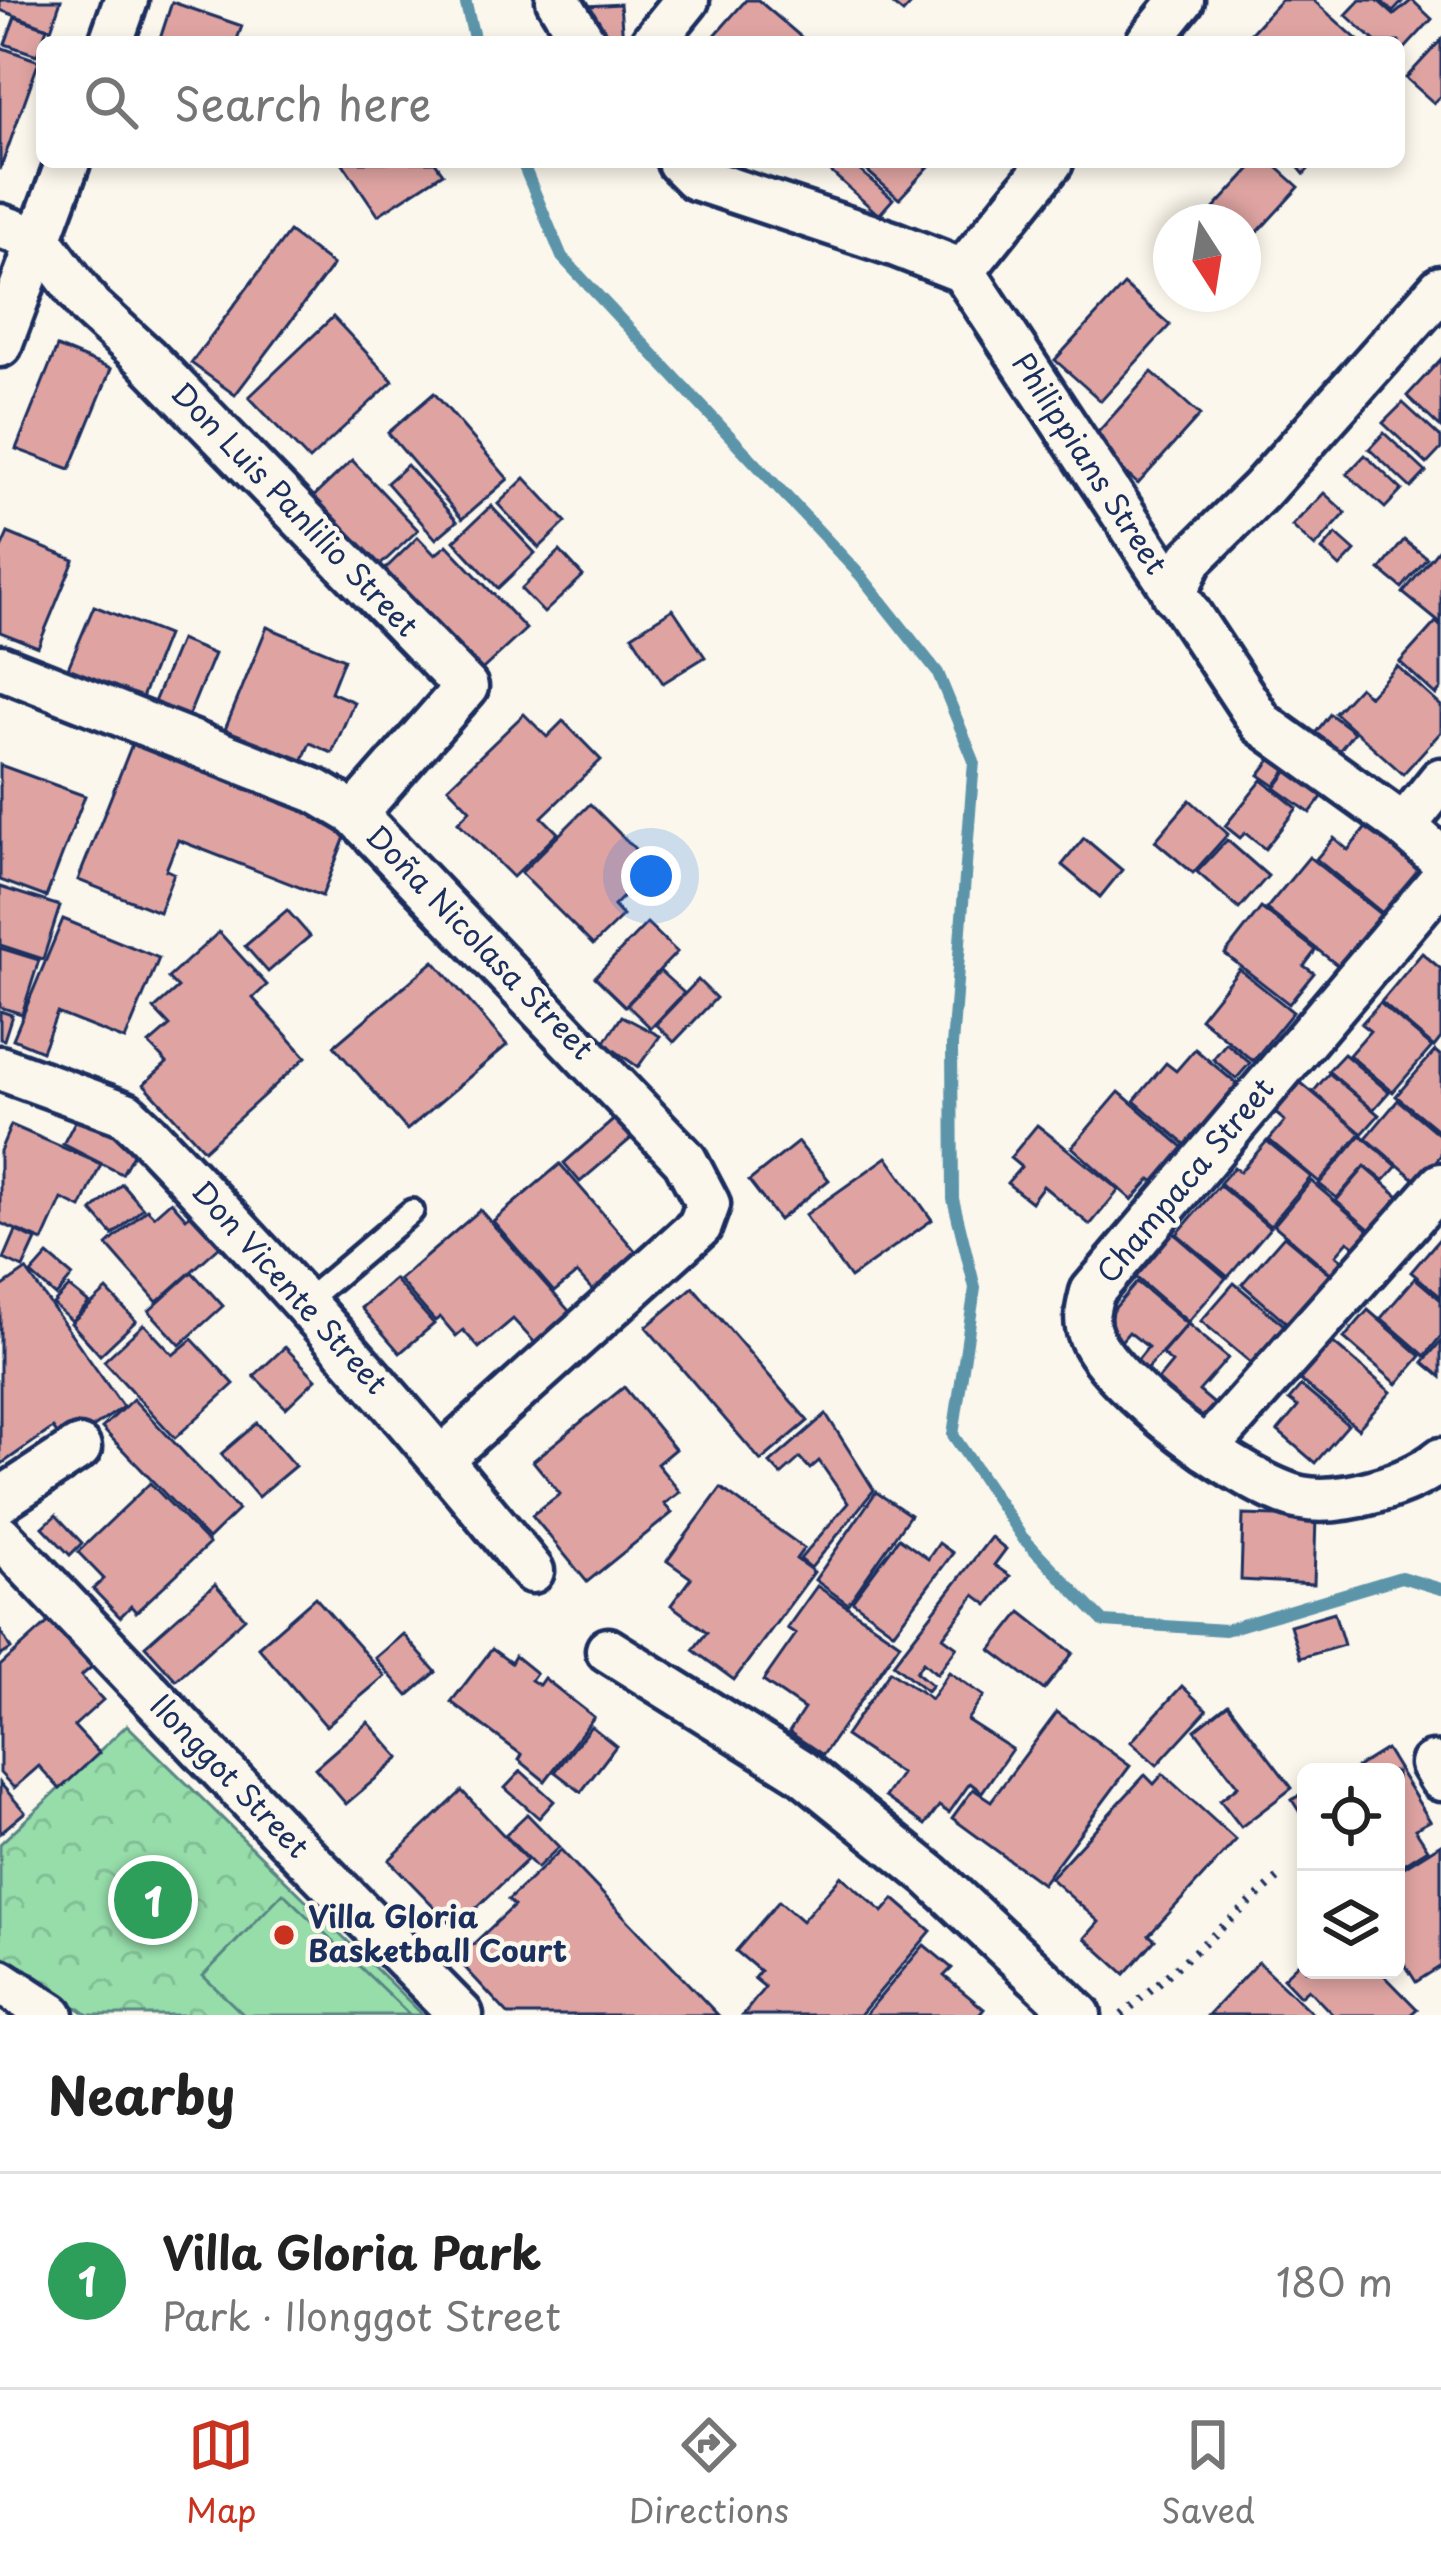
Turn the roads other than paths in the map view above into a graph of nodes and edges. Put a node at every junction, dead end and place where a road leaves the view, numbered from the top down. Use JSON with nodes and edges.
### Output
{"nodes":[{"id":1,"x":125,"y":0,"type":"edge"},
{"id":2,"x":557,"y":0,"type":"edge"},
{"id":3,"x":686,"y":0,"type":"edge"},
{"id":4,"x":1182,"y":0,"type":"edge"},
{"id":5,"x":113,"y":36,"type":"edge"},
{"id":6,"x":580,"y":36,"type":"edge"},
{"id":7,"x":658,"y":36,"type":"edge"},
{"id":8,"x":1153,"y":36,"type":"edge"},
{"id":9,"x":66,"y":168,"type":"edge"},
{"id":10,"x":685,"y":168,"type":"edge"},
{"id":11,"x":1046,"y":168,"type":"edge"},
{"id":12,"x":0,"y":226,"type":"edge"},
{"id":13,"x":40,"y":240,"type":"junction"},
{"id":14,"x":963,"y":271,"type":"junction"},
{"id":15,"x":1441,"y":289,"type":"edge"},
{"id":16,"x":0,"y":345,"type":"edge"},
{"id":17,"x":1174,"y":594,"type":"junction"},
{"id":18,"x":0,"y":667,"type":"edge"},
{"id":19,"x":1441,"y":780,"type":"edge"},
{"id":20,"x":355,"y":814,"type":"junction"},
{"id":21,"x":1404,"y":826,"type":"junction"},
{"id":22,"x":1441,"y":859,"type":"edge"},
{"id":23,"x":1441,"y":880,"type":"edge"},
{"id":24,"x":0,"y":1068,"type":"edge"},
{"id":25,"x":1441,"y":1184,"type":"edge"},
{"id":26,"x":412,"y":1211,"type":"dead end"},
{"id":27,"x":306,"y":1301,"type":"junction"},
{"id":28,"x":79,"y":1448,"type":"dead end"},
{"id":29,"x":1206,"y":1449,"type":"junction"},
{"id":30,"x":442,"y":1458,"type":"junction"},
{"id":31,"x":1441,"y":1460,"type":"edge"},
{"id":32,"x":0,"y":1500,"type":"edge"},
{"id":33,"x":0,"y":1535,"type":"edge"},
{"id":34,"x":532,"y":1571,"type":"dead end"},
{"id":35,"x":608,"y":1651,"type":"dead end"},
{"id":36,"x":0,"y":1982,"type":"edge"},
{"id":37,"x":52,"y":2015,"type":"edge"},
{"id":38,"x":461,"y":2015,"type":"edge"},
{"id":39,"x":1079,"y":2015,"type":"edge"}],
"edges":[{"from":1,"to":5,"type":"street"},
{"from":2,"to":6,"type":"street"},
{"from":3,"to":7,"type":"street"},
{"from":4,"to":8,"type":"street"},
{"from":9,"to":13,"type":"street"},
{"from":10,"to":14,"type":"street"},
{"from":11,"to":14,"type":"street"},
{"from":12,"to":13,"type":"street"},
{"from":13,"to":16,"type":"street"},
{"from":13,"to":20,"type":"street","name":"Don Luis Panlilio Street"},
{"from":14,"to":17,"type":"street","name":"Philippians Street"},
{"from":15,"to":17,"type":"street"},
{"from":17,"to":21,"type":"street","name":"Philippians Street"},
{"from":18,"to":20,"type":"street","name":"Doña Nicolasa Street"},
{"from":19,"to":21,"type":"street"},
{"from":20,"to":30,"type":"street","name":"Doña Nicolasa Street"},
{"from":21,"to":22,"type":"street","name":"Philippians Street"},
{"from":23,"to":29,"type":"street","name":"Champaca Street"},
{"from":24,"to":27,"type":"street","name":"Don Vicente Street"},
{"from":25,"to":29,"type":"street"},
{"from":26,"to":27,"type":"lane"},
{"from":27,"to":30,"type":"street","name":"Don Vicente Street"},
{"from":28,"to":32,"type":"street"},
{"from":29,"to":31,"type":"street","name":"Champaca Street"},
{"from":30,"to":34,"type":"street","name":"Don Vicente Street"},
{"from":33,"to":38,"type":"street","name":"Ilonggot Street"},
{"from":35,"to":39,"type":"street"},
{"from":36,"to":37,"type":"street"}]}
